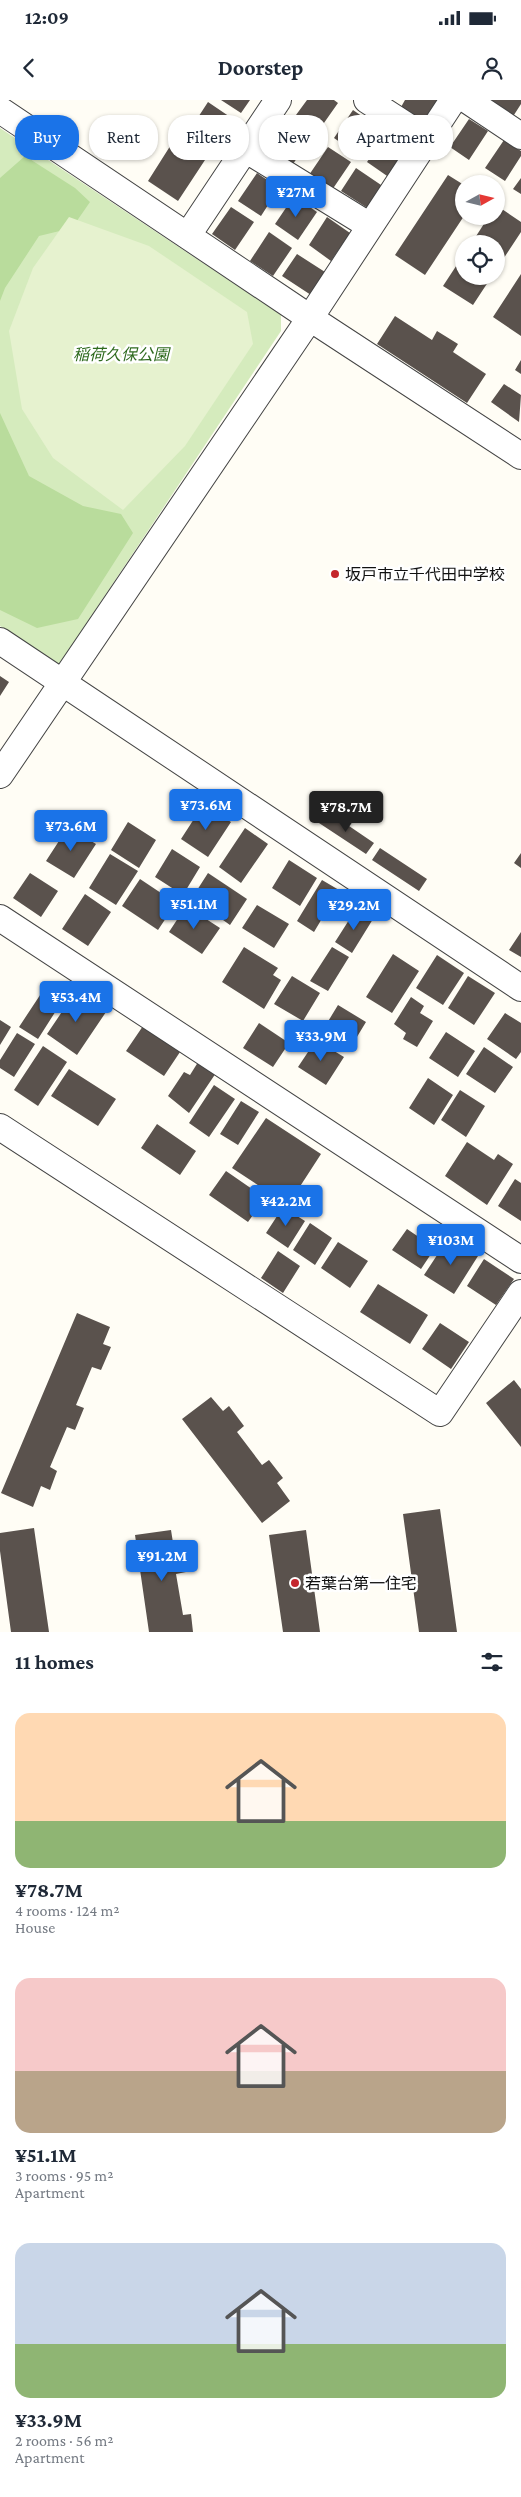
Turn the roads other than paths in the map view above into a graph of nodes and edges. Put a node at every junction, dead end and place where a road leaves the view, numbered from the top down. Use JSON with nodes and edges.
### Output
{"nodes":[{"id":1,"x":278,"y":100,"type":"edge"},
{"id":2,"x":367,"y":100,"type":"edge"},
{"id":3,"x":453,"y":100,"type":"edge"},
{"id":4,"x":467,"y":100,"type":"edge"},
{"id":5,"x":0,"y":110,"type":"edge"},
{"id":6,"x":390,"y":115,"type":"edge"},
{"id":7,"x":443,"y":115,"type":"edge"},
{"id":8,"x":521,"y":136,"type":"edge"},
{"id":9,"x":249,"y":143,"type":"edge"},
{"id":10,"x":249,"y":151,"type":"edge"},
{"id":11,"x":238,"y":160,"type":"edge"},
{"id":12,"x":413,"y":160,"type":"edge"},
{"id":13,"x":370,"y":226,"type":"junction"},
{"id":14,"x":188,"y":235,"type":"junction"},
{"id":15,"x":310,"y":318,"type":"junction"},
{"id":16,"x":519,"y":449,"type":"edge"},
{"id":17,"x":0,"y":641,"type":"edge"},
{"id":18,"x":61,"y":683,"type":"junction"},
{"id":19,"x":0,"y":775,"type":"edge"},
{"id":20,"x":0,"y":918,"type":"edge"},
{"id":21,"x":521,"y":988,"type":"edge"},
{"id":22,"x":0,"y":1127,"type":"edge"},
{"id":23,"x":521,"y":1260,"type":"edge"},
{"id":24,"x":521,"y":1293,"type":"edge"}],
"edges":[{"from":1,"to":9,"type":"street"},
{"from":2,"to":6,"type":"street"},
{"from":3,"to":7,"type":"street"},
{"from":4,"to":8,"type":"street"},
{"from":5,"to":14,"type":"street"},
{"from":10,"to":13,"type":"street"},
{"from":11,"to":14,"type":"street"},
{"from":12,"to":13,"type":"street"},
{"from":13,"to":15,"type":"street"},
{"from":14,"to":15,"type":"street"},
{"from":15,"to":16,"type":"street"},
{"from":15,"to":18,"type":"street"},
{"from":17,"to":18,"type":"street"},
{"from":18,"to":19,"type":"street"},
{"from":18,"to":21,"type":"street"},
{"from":20,"to":23,"type":"street"},
{"from":22,"to":24,"type":"street"}]}
